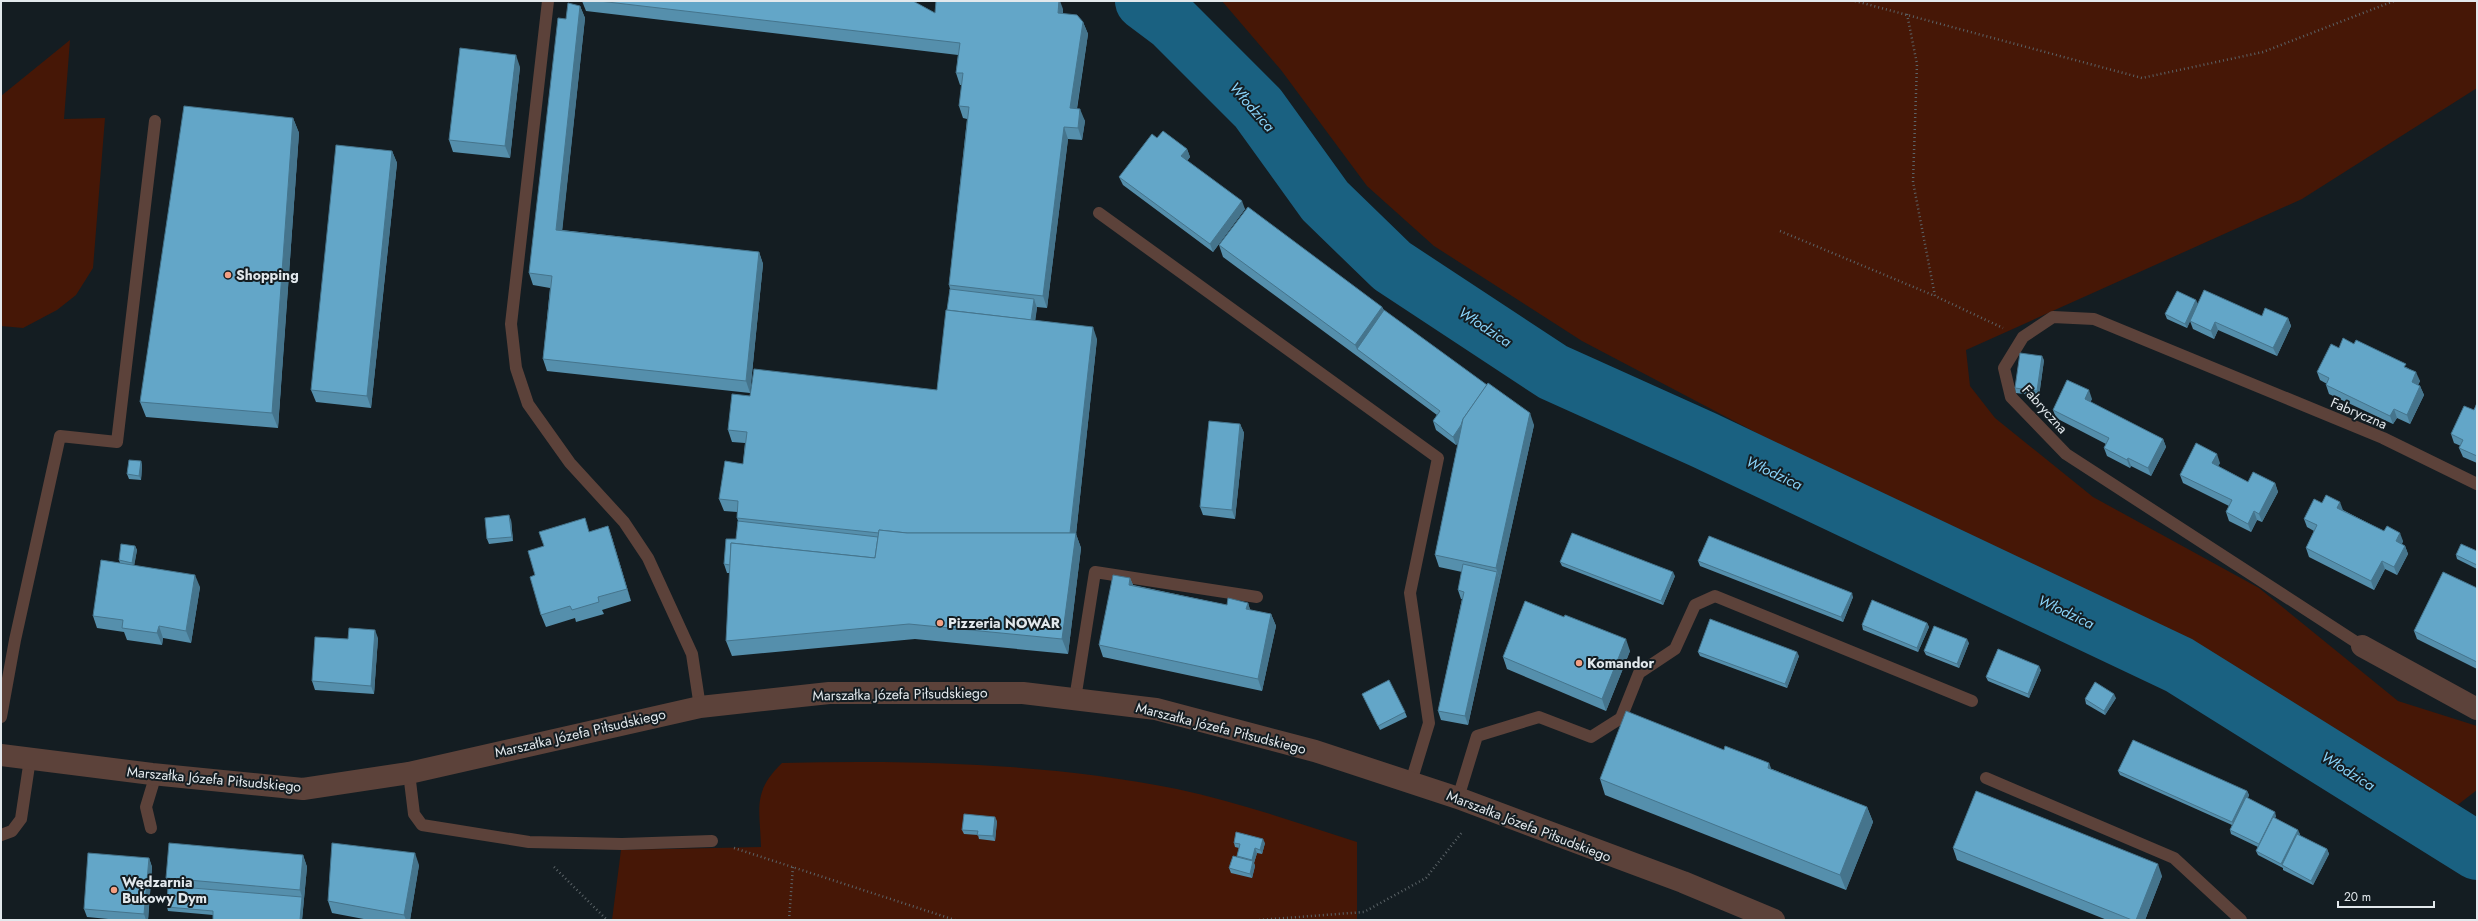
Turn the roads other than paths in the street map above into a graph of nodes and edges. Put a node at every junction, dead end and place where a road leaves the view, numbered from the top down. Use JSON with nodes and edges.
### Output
{"nodes":[{"id":1,"x":548,"y":1,"type":"edge"},
{"id":2,"x":155,"y":121,"type":"dead end"},
{"id":3,"x":1099,"y":214,"type":"dead end"},
{"id":4,"x":2477,"y":484,"type":"edge"},
{"id":5,"x":1258,"y":597,"type":"dead end"},
{"id":6,"x":2362,"y":646,"type":"joint"},
{"id":7,"x":1075,"y":699,"type":"junction"},
{"id":8,"x":1972,"y":701,"type":"dead end"},
{"id":9,"x":700,"y":707,"type":"junction"},
{"id":10,"x":2477,"y":709,"type":"edge"},
{"id":11,"x":1,"y":717,"type":"edge"},
{"id":12,"x":1,"y":755,"type":"edge"},
{"id":13,"x":30,"y":758,"type":"junction"},
{"id":14,"x":409,"y":773,"type":"junction"},
{"id":15,"x":156,"y":774,"type":"junction"},
{"id":16,"x":1986,"y":778,"type":"dead end"},
{"id":17,"x":1411,"y":782,"type":"junction"},
{"id":18,"x":1458,"y":798,"type":"junction"},
{"id":19,"x":151,"y":828,"type":"dead end"},
{"id":20,"x":1,"y":835,"type":"edge"},
{"id":21,"x":712,"y":841,"type":"road end"},
{"id":22,"x":1774,"y":920,"type":"edge"},
{"id":23,"x":2241,"y":920,"type":"edge"}],
"edges":[{"from":1,"to":9,"type":"lane"},
{"from":2,"to":11,"type":"lane"},
{"from":3,"to":17,"type":"lane"},
{"from":4,"to":6,"type":"lane","name":"Fabryczna"},
{"from":5,"to":7,"type":"lane"},
{"from":6,"to":10,"type":"street"},
{"from":7,"to":9,"type":"street","name":"Marszałka Józefa Piłsudskiego"},
{"from":7,"to":17,"type":"street","name":"Marszałka Józefa Piłsudskiego"},
{"from":8,"to":18,"type":"lane"},
{"from":9,"to":14,"type":"street","name":"Marszałka Józefa Piłsudskiego"},
{"from":12,"to":13,"type":"street","name":"Marszałka Józefa Piłsudskiego"},
{"from":13,"to":15,"type":"street","name":"Marszałka Józefa Piłsudskiego"},
{"from":13,"to":20,"type":"lane"},
{"from":14,"to":15,"type":"street","name":"Marszałka Józefa Piłsudskiego"},
{"from":14,"to":21,"type":"lane"},
{"from":15,"to":19,"type":"lane"},
{"from":16,"to":23,"type":"lane"},
{"from":17,"to":18,"type":"street","name":"Marszałka Józefa Piłsudskiego"},
{"from":18,"to":22,"type":"street","name":"Marszałka Józefa Piłsudskiego"}]}
